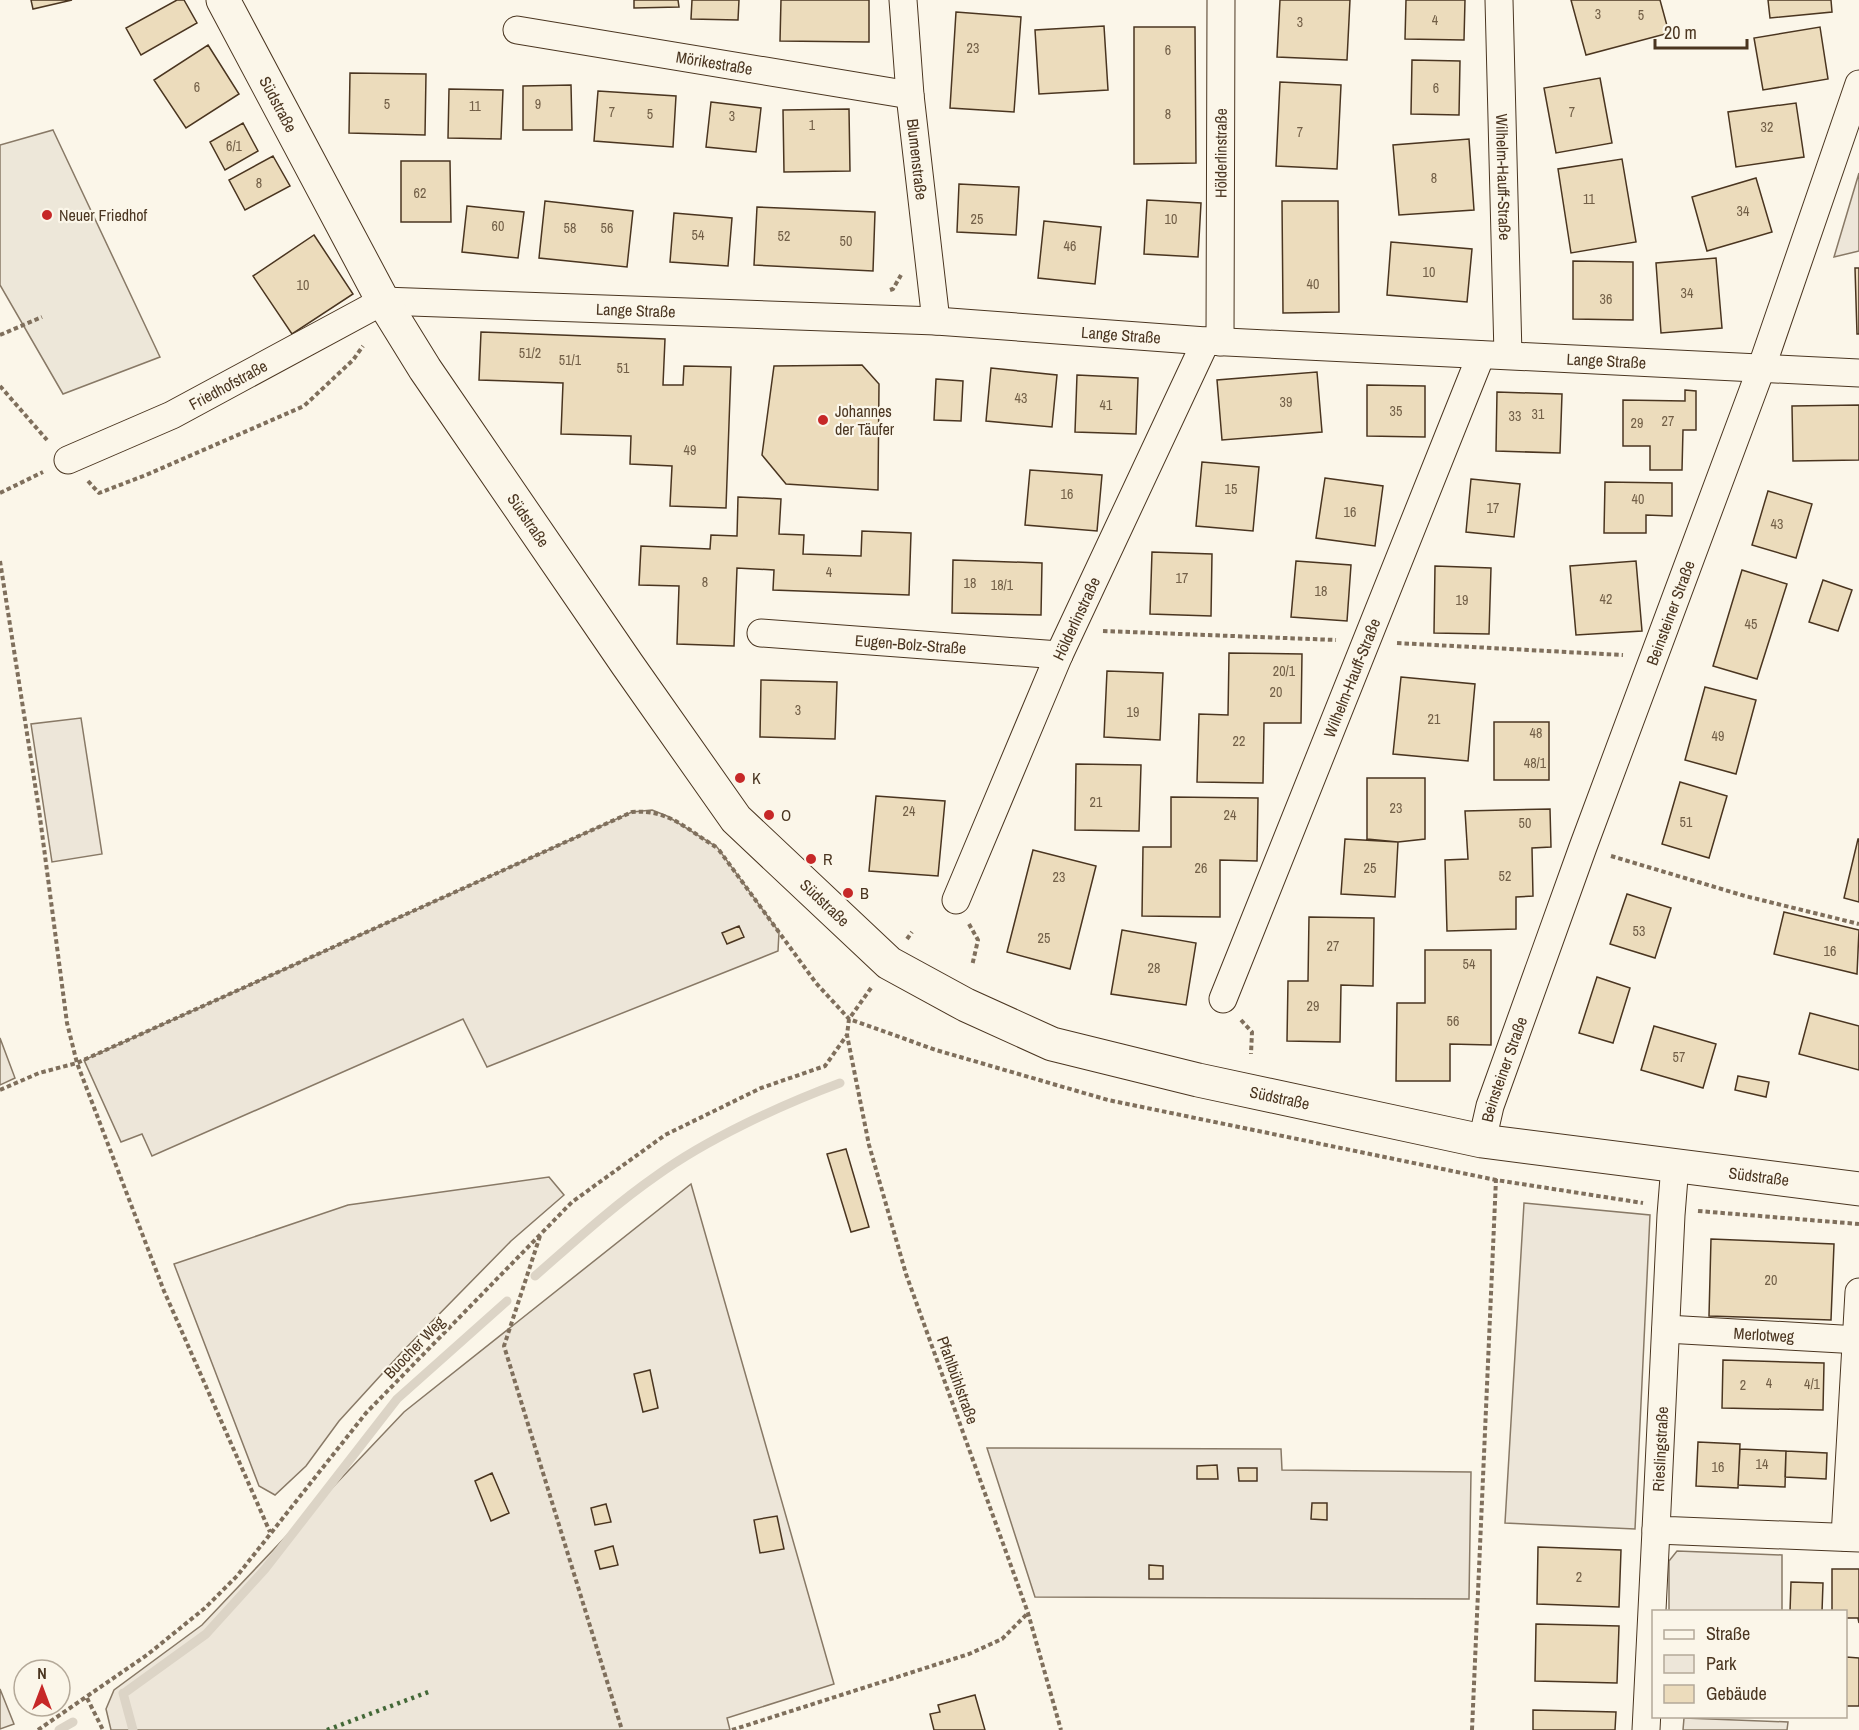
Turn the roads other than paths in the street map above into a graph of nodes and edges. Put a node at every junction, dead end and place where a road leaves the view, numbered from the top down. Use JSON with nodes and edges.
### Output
{"nodes":[{"id":1,"x":223,"y":0,"type":"edge"},
{"id":2,"x":903,"y":0,"type":"edge"},
{"id":3,"x":1221,"y":0,"type":"edge"},
{"id":4,"x":1499,"y":0,"type":"edge"},
{"id":5,"x":518,"y":30,"type":"dead end"},
{"id":6,"x":1859,"y":84,"type":"edge"},
{"id":7,"x":910,"y":95,"type":"junction"},
{"id":8,"x":383,"y":301,"type":"junction"},
{"id":9,"x":936,"y":321,"type":"junction"},
{"id":10,"x":1213,"y":341,"type":"junction"},
{"id":11,"x":1495,"y":355,"type":"junction"},
{"id":12,"x":1761,"y":369,"type":"junction"},
{"id":13,"x":1859,"y":374,"type":"edge"},
{"id":14,"x":68,"y":460,"type":"road end"},
{"id":15,"x":761,"y":633,"type":"dead end"},
{"id":16,"x":1059,"y":655,"type":"junction"},
{"id":17,"x":956,"y":900,"type":"road end"},
{"id":18,"x":1222,"y":999,"type":"road end"},
{"id":19,"x":1482,"y":1141,"type":"junction"},
{"id":20,"x":1675,"y":1165,"type":"junction"},
{"id":21,"x":1859,"y":1189,"type":"edge"},
{"id":22,"x":1859,"y":1292,"type":"edge"},
{"id":23,"x":1666,"y":1329,"type":"junction"},
{"id":24,"x":1857,"y":1339,"type":"edge"},
{"id":25,"x":1656,"y":1530,"type":"junction"},
{"id":26,"x":1852,"y":1538,"type":"edge"},
{"id":27,"x":1646,"y":1730,"type":"edge"}],
"edges":[{"from":1,"to":8,"type":"street","name":"Südstraße"},
{"from":2,"to":7,"type":"street","name":"Blumenstraße"},
{"from":3,"to":10,"type":"street","name":"Hölderlinstraße"},
{"from":4,"to":11,"type":"street","name":"Wilhelm-Hauff-Straße"},
{"from":5,"to":7,"type":"street","name":"Mörikestraße"},
{"from":6,"to":12,"type":"street","name":"Beinsteiner Straße"},
{"from":7,"to":9,"type":"street","name":"Blumenstraße"},
{"from":8,"to":9,"type":"street","name":"Lange Straße"},
{"from":8,"to":14,"type":"street","name":"Friedhofstraße"},
{"from":8,"to":19,"type":"street","name":"Südstraße"},
{"from":9,"to":10,"type":"street","name":"Lange Straße"},
{"from":10,"to":11,"type":"street","name":"Lange Straße"},
{"from":10,"to":16,"type":"street","name":"Hölderlinstraße"},
{"from":11,"to":12,"type":"street","name":"Lange Straße"},
{"from":11,"to":18,"type":"street","name":"Wilhelm-Hauff-Straße"},
{"from":12,"to":13,"type":"street","name":"Lange Straße"},
{"from":12,"to":19,"type":"street","name":"Beinsteiner Straße"},
{"from":15,"to":16,"type":"street","name":"Eugen-Bolz-Straße"},
{"from":16,"to":17,"type":"street","name":"Hölderlinstraße"},
{"from":19,"to":20,"type":"street","name":"Südstraße"},
{"from":20,"to":21,"type":"street","name":"Südstraße"},
{"from":20,"to":23,"type":"street","name":"Rieslingstraße"},
{"from":22,"to":24,"type":"street"},
{"from":23,"to":24,"type":"street","name":"Merlotweg"},
{"from":23,"to":25,"type":"street","name":"Rieslingstraße"},
{"from":24,"to":26,"type":"street"},
{"from":25,"to":26,"type":"street"},
{"from":25,"to":27,"type":"street","name":"Rieslingstraße"}]}
